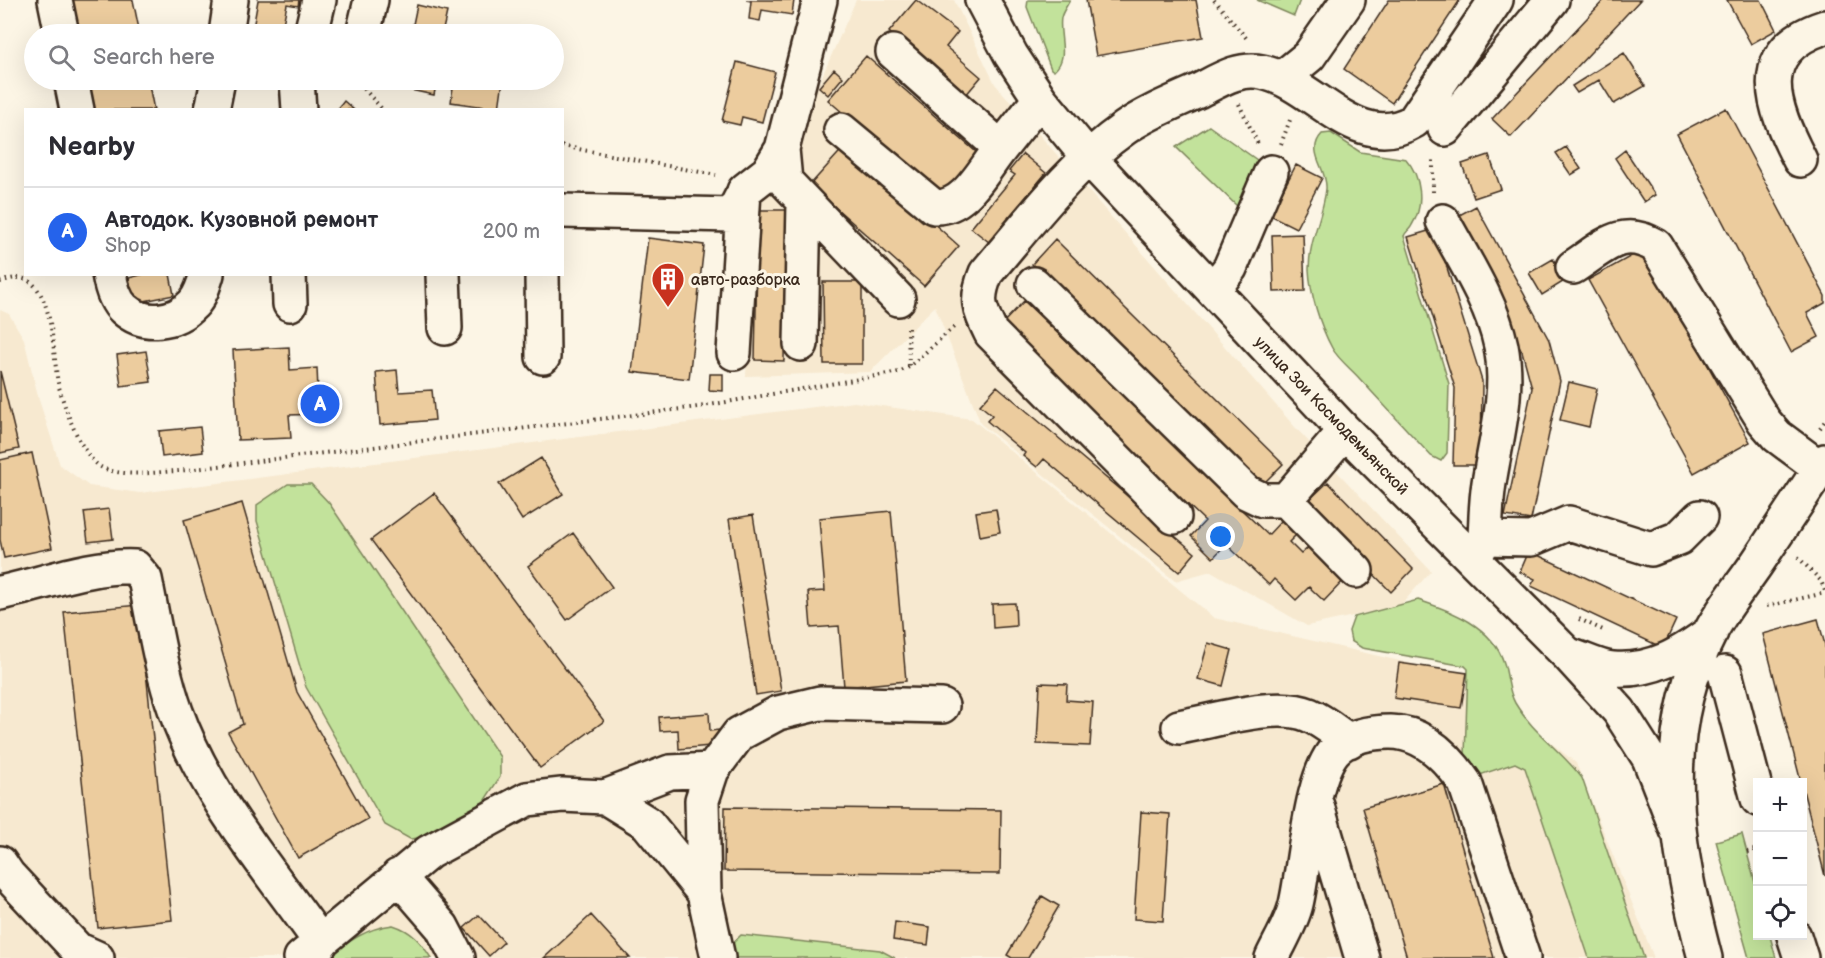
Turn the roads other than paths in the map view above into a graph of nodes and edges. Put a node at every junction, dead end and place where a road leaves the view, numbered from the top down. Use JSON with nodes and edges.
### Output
{"nodes":[{"id":1,"x":55,"y":0,"type":"edge"},
{"id":2,"x":231,"y":0,"type":"edge"},
{"id":3,"x":319,"y":0,"type":"edge"},
{"id":4,"x":371,"y":0,"type":"edge"},
{"id":5,"x":820,"y":0,"type":"edge"},
{"id":6,"x":982,"y":0,"type":"edge"},
{"id":7,"x":1348,"y":0,"type":"edge"},
{"id":8,"x":1496,"y":0,"type":"edge"},
{"id":9,"x":1552,"y":0,"type":"edge"},
{"id":10,"x":60,"y":24,"type":"edge"},
{"id":11,"x":227,"y":24,"type":"edge"},
{"id":12,"x":314,"y":24,"type":"edge"},
{"id":13,"x":365,"y":24,"type":"edge"},
{"id":14,"x":1825,"y":27,"type":"edge"},
{"id":15,"x":893,"y":52,"type":"dead end"},
{"id":16,"x":1292,"y":84,"type":"junction"},
{"id":17,"x":73,"y":90,"type":"edge"},
{"id":18,"x":216,"y":90,"type":"edge"},
{"id":19,"x":279,"y":90,"type":"edge"},
{"id":20,"x":298,"y":90,"type":"edge"},
{"id":21,"x":1040,"y":99,"type":"junction"},
{"id":22,"x":77,"y":108,"type":"edge"},
{"id":23,"x":212,"y":108,"type":"edge"},
{"id":24,"x":280,"y":108,"type":"edge"},
{"id":25,"x":299,"y":108,"type":"edge"},
{"id":26,"x":1445,"y":129,"type":"road end"},
{"id":27,"x":841,"y":130,"type":"dead end"},
{"id":28,"x":1001,"y":148,"type":"junction"},
{"id":29,"x":783,"y":149,"type":"junction"},
{"id":30,"x":1088,"y":157,"type":"junction"},
{"id":31,"x":1800,"y":160,"type":"dead end"},
{"id":32,"x":1271,"y":172,"type":"road end"},
{"id":33,"x":744,"y":189,"type":"junction"},
{"id":34,"x":804,"y":203,"type":"junction"},
{"id":35,"x":564,"y":211,"type":"edge"},
{"id":36,"x":1443,"y":221,"type":"road end"},
{"id":37,"x":1573,"y":267,"type":"dead end"},
{"id":38,"x":109,"y":276,"type":"edge"},
{"id":39,"x":206,"y":276,"type":"edge"},
{"id":40,"x":443,"y":276,"type":"edge"},
{"id":41,"x":542,"y":276,"type":"edge"},
{"id":42,"x":1034,"y":284,"type":"dead end"},
{"id":43,"x":1213,"y":290,"type":"junction"},
{"id":44,"x":898,"y":299,"type":"road end"},
{"id":45,"x":445,"y":328,"type":"dead end"},
{"id":46,"x":801,"y":344,"type":"dead end"},
{"id":47,"x":734,"y":353,"type":"dead end"},
{"id":48,"x":543,"y":357,"type":"dead end"},
{"id":49,"x":1345,"y":430,"type":"junction"},
{"id":50,"x":1822,"y":464,"type":"edge"},
{"id":51,"x":1286,"y":500,"type":"junction"},
{"id":52,"x":1174,"y":517,"type":"dead end"},
{"id":53,"x":1700,"y":517,"type":"dead end"},
{"id":54,"x":1479,"y":550,"type":"junction"},
{"id":55,"x":1356,"y":571,"type":"dead end"},
{"id":56,"x":0,"y":593,"type":"edge"},
{"id":57,"x":1715,"y":624,"type":"junction"},
{"id":58,"x":1567,"y":654,"type":"junction"},
{"id":59,"x":1725,"y":673,"type":"dead end"},
{"id":60,"x":942,"y":706,"type":"dead end"},
{"id":61,"x":1179,"y":727,"type":"dead end"},
{"id":62,"x":1349,"y":741,"type":"junction"},
{"id":63,"x":712,"y":770,"type":"junction"},
{"id":64,"x":1753,"y":780,"type":"edge"},
{"id":65,"x":605,"y":797,"type":"junction"},
{"id":66,"x":1315,"y":801,"type":"junction"},
{"id":67,"x":1677,"y":830,"type":"junction"},
{"id":68,"x":0,"y":863,"type":"edge"},
{"id":69,"x":398,"y":876,"type":"junction"},
{"id":70,"x":704,"y":893,"type":"junction"},
{"id":71,"x":1795,"y":940,"type":"edge"},
{"id":72,"x":311,"y":950,"type":"edge"},
{"id":73,"x":97,"y":958,"type":"edge"},
{"id":74,"x":458,"y":958,"type":"edge"},
{"id":75,"x":718,"y":958,"type":"edge"},
{"id":76,"x":1272,"y":958,"type":"edge"},
{"id":77,"x":1362,"y":958,"type":"edge"},
{"id":78,"x":1523,"y":958,"type":"edge"},
{"id":79,"x":1705,"y":958,"type":"edge"},
{"id":80,"x":1801,"y":958,"type":"edge"}],
"edges":[{"from":1,"to":10,"type":"street"},
{"from":2,"to":11,"type":"street"},
{"from":3,"to":12,"type":"street"},
{"from":4,"to":13,"type":"street"},
{"from":5,"to":29,"type":"street"},
{"from":6,"to":21,"type":"street","name":"улица Зои Космодемьянской"},
{"from":7,"to":16,"type":"street"},
{"from":8,"to":16,"type":"street"},
{"from":9,"to":26,"type":"street"},
{"from":14,"to":31,"type":"street"},
{"from":15,"to":28,"type":"street"},
{"from":16,"to":30,"type":"street"},
{"from":17,"to":22,"type":"street"},
{"from":18,"to":23,"type":"street"},
{"from":19,"to":24,"type":"street"},
{"from":20,"to":25,"type":"street"},
{"from":21,"to":28,"type":"street"},
{"from":21,"to":30,"type":"street","name":"улица Зои Космодемьянской"},
{"from":27,"to":28,"type":"street"},
{"from":29,"to":33,"type":"street"},
{"from":29,"to":34,"type":"street"},
{"from":30,"to":43,"type":"street","name":"улица Зои Космодемьянской"},
{"from":30,"to":52,"type":"street"},
{"from":32,"to":43,"type":"street"},
{"from":33,"to":35,"type":"street"},
{"from":33,"to":47,"type":"street"},
{"from":34,"to":44,"type":"street"},
{"from":34,"to":46,"type":"street"},
{"from":36,"to":54,"type":"street"},
{"from":37,"to":50,"type":"street"},
{"from":38,"to":39,"type":"street"},
{"from":40,"to":45,"type":"street"},
{"from":41,"to":48,"type":"street"},
{"from":42,"to":51,"type":"street"},
{"from":43,"to":49,"type":"street","name":"улица Зои Космодемьянской"},
{"from":49,"to":51,"type":"street"},
{"from":49,"to":54,"type":"street","name":"улица Зои Космодемьянской"},
{"from":50,"to":57,"type":"street"},
{"from":51,"to":55,"type":"street"},
{"from":53,"to":54,"type":"street"},
{"from":54,"to":58,"type":"street","name":"улица Зои Космодемьянской"},
{"from":56,"to":72,"type":"street"},
{"from":57,"to":58,"type":"street"},
{"from":57,"to":67,"type":"street"},
{"from":58,"to":67,"type":"street","name":"улица Зои Космодемьянской"},
{"from":59,"to":64,"type":"street"},
{"from":60,"to":63,"type":"street"},
{"from":61,"to":62,"type":"street"},
{"from":62,"to":66,"type":"street"},
{"from":62,"to":78,"type":"street"},
{"from":63,"to":65,"type":"street"},
{"from":63,"to":70,"type":"street"},
{"from":65,"to":69,"type":"street"},
{"from":65,"to":70,"type":"street"},
{"from":66,"to":76,"type":"street"},
{"from":66,"to":77,"type":"street"},
{"from":67,"to":79,"type":"street"},
{"from":68,"to":73,"type":"street"},
{"from":69,"to":72,"type":"street"},
{"from":69,"to":74,"type":"street"},
{"from":70,"to":75,"type":"street"},
{"from":71,"to":80,"type":"street"}]}
